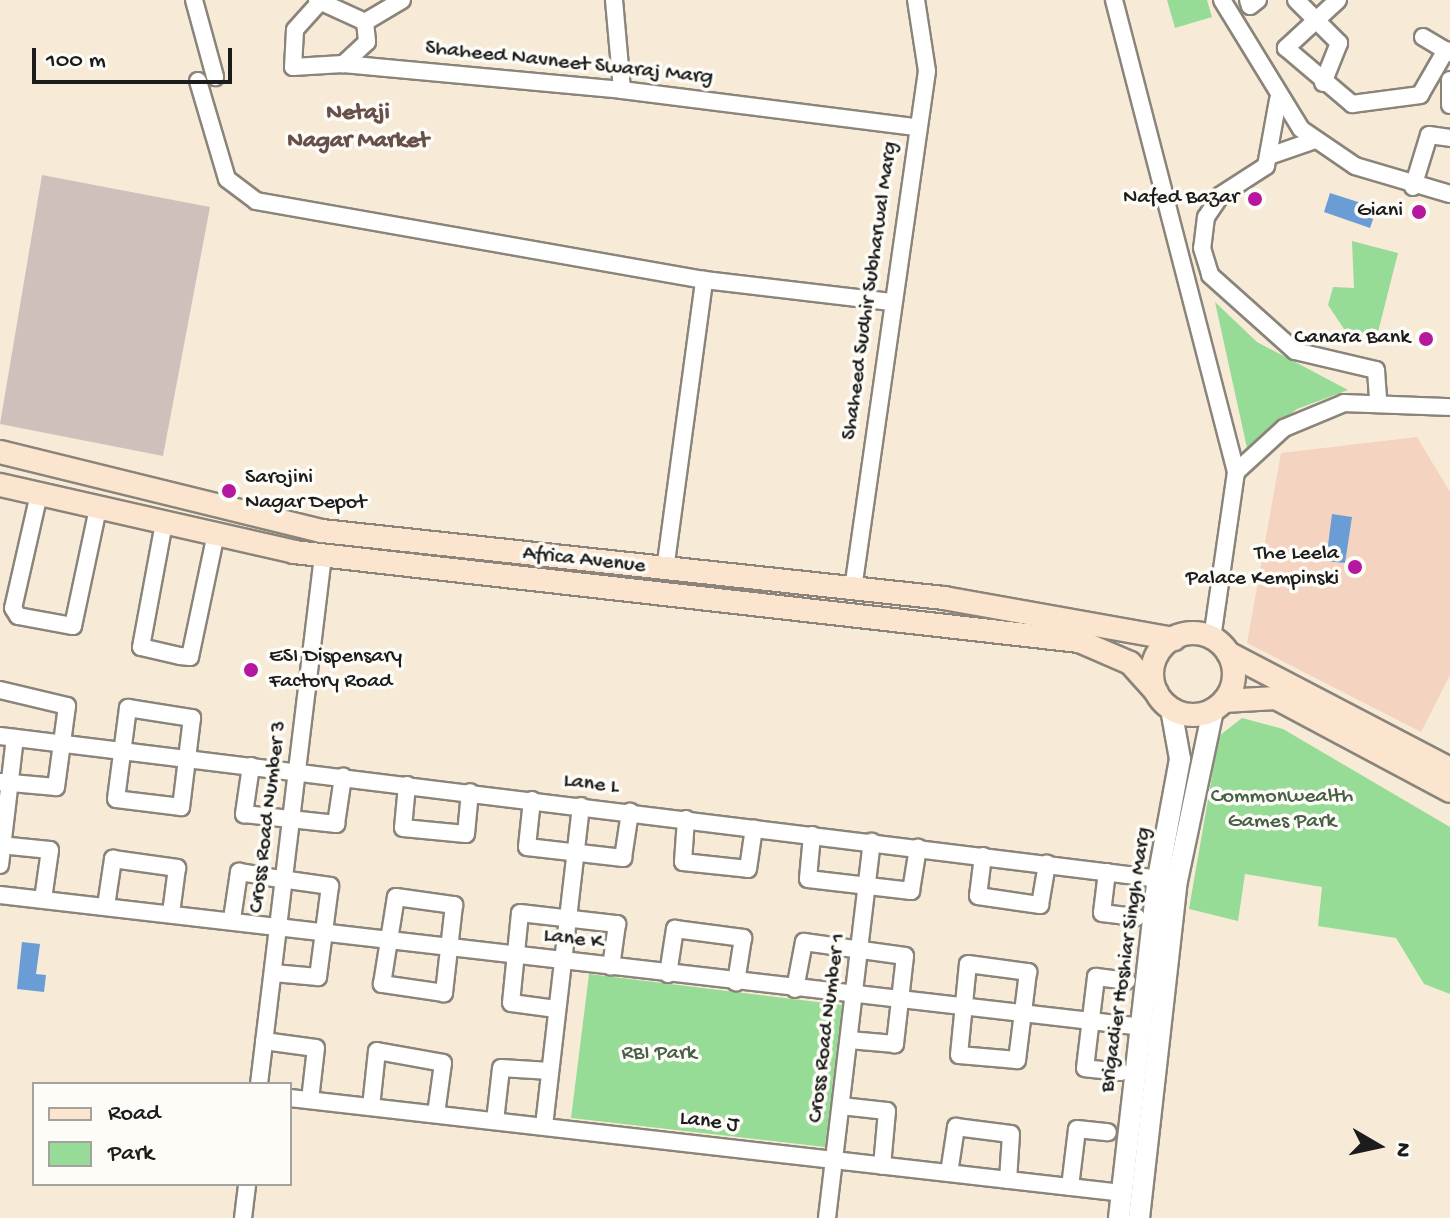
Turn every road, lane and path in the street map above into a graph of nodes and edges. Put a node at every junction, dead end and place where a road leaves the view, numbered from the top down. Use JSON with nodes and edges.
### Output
{"nodes":[{"id":1,"x":194,"y":0,"type":"edge"},
{"id":2,"x":402,"y":0,"type":"edge"},
{"id":3,"x":614,"y":0,"type":"edge"},
{"id":4,"x":916,"y":0,"type":"edge"},
{"id":5,"x":1114,"y":0,"type":"edge"},
{"id":6,"x":1222,"y":0,"type":"edge"},
{"id":7,"x":1248,"y":0,"type":"edge"},
{"id":8,"x":1258,"y":0,"type":"edge"},
{"id":9,"x":1296,"y":0,"type":"edge"},
{"id":10,"x":1338,"y":0,"type":"edge"},
{"id":11,"x":318,"y":2,"type":"edge"},
{"id":12,"x":1316,"y":21,"type":"junction"},
{"id":13,"x":365,"y":22,"type":"junction"},
{"id":14,"x":1423,"y":37,"type":"dead end"},
{"id":15,"x":1448,"y":52,"type":"edge"},
{"id":16,"x":343,"y":64,"type":"junction"},
{"id":17,"x":1450,"y":80,"type":"edge"},
{"id":18,"x":1323,"y":83,"type":"junction"},
{"id":19,"x":622,"y":90,"type":"junction"},
{"id":20,"x":1278,"y":100,"type":"junction"},
{"id":21,"x":1450,"y":105,"type":"edge"},
{"id":22,"x":916,"y":127,"type":"junction"},
{"id":23,"x":1450,"y":138,"type":"edge"},
{"id":24,"x":1315,"y":140,"type":"junction"},
{"id":25,"x":1272,"y":155,"type":"junction"},
{"id":26,"x":1413,"y":187,"type":"junction"},
{"id":27,"x":1450,"y":194,"type":"edge"},
{"id":28,"x":704,"y":280,"type":"junction"},
{"id":29,"x":892,"y":302,"type":"junction"},
{"id":30,"x":1378,"y":399,"type":"junction"},
{"id":31,"x":1450,"y":407,"type":"edge"},
{"id":32,"x":0,"y":452,"type":"edge"},
{"id":33,"x":1236,"y":472,"type":"junction"},
{"id":34,"x":0,"y":485,"type":"edge"},
{"id":35,"x":39,"y":494,"type":"junction"},
{"id":36,"x":98,"y":508,"type":"junction"},
{"id":37,"x":164,"y":523,"type":"junction"},
{"id":38,"x":216,"y":534,"type":"junction"},
{"id":39,"x":323,"y":556,"type":"junction"},
{"id":40,"x":665,"y":570,"type":"junction"},
{"id":41,"x":853,"y":589,"type":"junction"},
{"id":42,"x":1174,"y":639,"type":"junction"},
{"id":43,"x":1220,"y":645,"type":"junction"},
{"id":44,"x":0,"y":690,"type":"edge"},
{"id":45,"x":1164,"y":701,"type":"junction"},
{"id":46,"x":1219,"y":706,"type":"junction"},
{"id":47,"x":8,"y":737,"type":"edge"},
{"id":48,"x":61,"y":743,"type":"junction"},
{"id":49,"x":122,"y":751,"type":"junction"},
{"id":50,"x":187,"y":758,"type":"junction"},
{"id":51,"x":251,"y":766,"type":"junction"},
{"id":52,"x":1450,"y":769,"type":"edge"},
{"id":53,"x":297,"y":772,"type":"junction"},
{"id":54,"x":343,"y":777,"type":"junction"},
{"id":55,"x":5,"y":783,"type":"edge"},
{"id":56,"x":407,"y":785,"type":"junction"},
{"id":57,"x":1450,"y":791,"type":"edge"},
{"id":58,"x":470,"y":792,"type":"junction"},
{"id":59,"x":532,"y":800,"type":"junction"},
{"id":60,"x":581,"y":806,"type":"junction"},
{"id":61,"x":630,"y":812,"type":"junction"},
{"id":62,"x":291,"y":819,"type":"junction"},
{"id":63,"x":686,"y":819,"type":"junction"},
{"id":64,"x":754,"y":828,"type":"junction"},
{"id":65,"x":812,"y":835,"type":"junction"},
{"id":66,"x":872,"y":842,"type":"junction"},
{"id":67,"x":1,"y":845,"type":"edge"},
{"id":68,"x":918,"y":848,"type":"junction"},
{"id":69,"x":575,"y":852,"type":"junction"},
{"id":70,"x":983,"y":856,"type":"junction"},
{"id":71,"x":1047,"y":864,"type":"junction"},
{"id":72,"x":0,"y":865,"type":"edge"},
{"id":73,"x":1107,"y":872,"type":"junction"},
{"id":74,"x":270,"y":877,"type":"junction"},
{"id":75,"x":1168,"y":880,"type":"junction"},
{"id":76,"x":867,"y":886,"type":"junction"},
{"id":77,"x":0,"y":895,"type":"edge"},
{"id":78,"x":43,"y":899,"type":"junction"},
{"id":79,"x":106,"y":906,"type":"junction"},
{"id":80,"x":171,"y":913,"type":"junction"},
{"id":81,"x":1137,"y":917,"type":"dead end"},
{"id":82,"x":567,"y":918,"type":"junction"},
{"id":83,"x":232,"y":919,"type":"junction"},
{"id":84,"x":278,"y":924,"type":"junction"},
{"id":85,"x":325,"y":930,"type":"junction"},
{"id":86,"x":389,"y":939,"type":"junction"},
{"id":87,"x":452,"y":947,"type":"junction"},
{"id":88,"x":860,"y":951,"type":"junction"},
{"id":89,"x":515,"y":955,"type":"junction"},
{"id":90,"x":561,"y":961,"type":"junction"},
{"id":91,"x":611,"y":967,"type":"junction"},
{"id":92,"x":273,"y":973,"type":"junction"},
{"id":93,"x":668,"y":974,"type":"junction"},
{"id":94,"x":1127,"y":981,"type":"dead end"},
{"id":95,"x":736,"y":982,"type":"junction"},
{"id":96,"x":795,"y":989,"type":"junction"},
{"id":97,"x":854,"y":996,"type":"junction"},
{"id":98,"x":901,"y":1001,"type":"junction"},
{"id":99,"x":963,"y":1008,"type":"junction"},
{"id":100,"x":556,"y":1009,"type":"junction"},
{"id":101,"x":1022,"y":1014,"type":"junction"},
{"id":102,"x":1089,"y":1021,"type":"junction"},
{"id":103,"x":1151,"y":1028,"type":"junction"},
{"id":104,"x":849,"y":1040,"type":"junction"},
{"id":105,"x":264,"y":1041,"type":"junction"},
{"id":106,"x":550,"y":1071,"type":"junction"},
{"id":107,"x":1121,"y":1072,"type":"dead end"},
{"id":108,"x":259,"y":1082,"type":"edge"},
{"id":109,"x":292,"y":1098,"type":"edge"},
{"id":110,"x":310,"y":1100,"type":"junction"},
{"id":111,"x":841,"y":1106,"type":"junction"},
{"id":112,"x":371,"y":1107,"type":"junction"},
{"id":113,"x":436,"y":1114,"type":"junction"},
{"id":114,"x":495,"y":1121,"type":"junction"},
{"id":115,"x":544,"y":1126,"type":"junction"},
{"id":116,"x":1108,"y":1132,"type":"dead end"},
{"id":117,"x":834,"y":1160,"type":"junction"},
{"id":118,"x":882,"y":1166,"type":"junction"},
{"id":119,"x":949,"y":1173,"type":"junction"},
{"id":120,"x":1008,"y":1180,"type":"junction"},
{"id":121,"x":247,"y":1186,"type":"edge"},
{"id":122,"x":1070,"y":1187,"type":"junction"},
{"id":123,"x":1122,"y":1193,"type":"junction"},
{"id":124,"x":243,"y":1218,"type":"edge"},
{"id":125,"x":827,"y":1218,"type":"edge"},
{"id":126,"x":1119,"y":1218,"type":"edge"},
{"id":127,"x":1139,"y":1218,"type":"edge"}],
"edges":[{"from":1,"to":28,"type":"street"},
{"from":2,"to":13,"type":"street"},
{"from":3,"to":19,"type":"street"},
{"from":4,"to":22,"type":"street","name":"Shaheed Sudhir Subharwal Marg"},
{"from":5,"to":33,"type":"street"},
{"from":6,"to":20,"type":"street"},
{"from":7,"to":8,"type":"street"},
{"from":9,"to":12,"type":"street"},
{"from":10,"to":12,"type":"street"},
{"from":11,"to":13,"type":"street"},
{"from":11,"to":16,"type":"street","name":"Shaheed Navneet Swaraj Marg"},
{"from":12,"to":18,"type":"street"},
{"from":12,"to":18,"type":"street"},
{"from":13,"to":16,"type":"street"},
{"from":14,"to":15,"type":"street"},
{"from":15,"to":18,"type":"street"},
{"from":16,"to":19,"type":"street","name":"Shaheed Navneet Swaraj Marg"},
{"from":17,"to":21,"type":"street"},
{"from":19,"to":22,"type":"street","name":"Shaheed Navneet Swaraj Marg"},
{"from":20,"to":24,"type":"street"},
{"from":20,"to":25,"type":"street"},
{"from":22,"to":29,"type":"street","name":"Shaheed Sudhir Subharwal Marg"},
{"from":23,"to":26,"type":"street"},
{"from":24,"to":25,"type":"street"},
{"from":24,"to":26,"type":"street"},
{"from":25,"to":30,"type":"street"},
{"from":26,"to":27,"type":"street"},
{"from":28,"to":29,"type":"street"},
{"from":28,"to":40,"type":"street"},
{"from":29,"to":41,"type":"street","name":"Shaheed Sudhir Subharwal Marg"},
{"from":30,"to":31,"type":"street"},
{"from":30,"to":33,"type":"street"},
{"from":32,"to":40,"type":"main road","name":"Africa Avenue"},
{"from":33,"to":43,"type":"street"},
{"from":34,"to":35,"type":"main road","name":"Africa Avenue"},
{"from":35,"to":36,"type":"main road","name":"Africa Avenue"},
{"from":35,"to":36,"type":"street"},
{"from":36,"to":37,"type":"main road","name":"Africa Avenue"},
{"from":37,"to":38,"type":"main road","name":"Africa Avenue"},
{"from":37,"to":38,"type":"street"},
{"from":38,"to":39,"type":"main road","name":"Africa Avenue"},
{"from":39,"to":45,"type":"main road","name":"Africa Avenue"},
{"from":39,"to":53,"type":"street","name":"Cross Road Number 3"},
{"from":40,"to":41,"type":"main road","name":"Africa Avenue"},
{"from":41,"to":42,"type":"main road","name":"Africa Avenue"},
{"from":42,"to":43,"type":"main road"},
{"from":42,"to":45,"type":"main road"},
{"from":43,"to":46,"type":"main road"},
{"from":43,"to":52,"type":"main road"},
{"from":44,"to":48,"type":"street"},
{"from":45,"to":46,"type":"main road"},
{"from":45,"to":75,"type":"street","name":"Brigadier Hoshiar Singh Marg"},
{"from":46,"to":57,"type":"main road"},
{"from":46,"to":75,"type":"street","name":"Brigadier Hoshiar Singh Marg"},
{"from":47,"to":48,"type":"street","name":"Lane L"},
{"from":47,"to":55,"type":"street"},
{"from":48,"to":49,"type":"street","name":"Lane L"},
{"from":48,"to":55,"type":"street"},
{"from":49,"to":50,"type":"street","name":"Lane L"},
{"from":49,"to":50,"type":"street"},
{"from":49,"to":50,"type":"street"},
{"from":50,"to":51,"type":"street","name":"Lane L"},
{"from":51,"to":53,"type":"street","name":"Lane L"},
{"from":51,"to":62,"type":"street"},
{"from":53,"to":54,"type":"street","name":"Lane L"},
{"from":53,"to":62,"type":"street","name":"Cross Road Number 3"},
{"from":54,"to":56,"type":"street","name":"Lane L"},
{"from":54,"to":62,"type":"street"},
{"from":55,"to":67,"type":"street"},
{"from":56,"to":58,"type":"street","name":"Lane L"},
{"from":56,"to":58,"type":"street"},
{"from":58,"to":59,"type":"street","name":"Lane L"},
{"from":59,"to":60,"type":"street","name":"Lane L"},
{"from":59,"to":69,"type":"street"},
{"from":60,"to":61,"type":"street","name":"Lane L"},
{"from":60,"to":69,"type":"street"},
{"from":61,"to":63,"type":"street","name":"Lane L"},
{"from":61,"to":69,"type":"street"},
{"from":62,"to":74,"type":"street","name":"Cross Road Number 3"},
{"from":63,"to":64,"type":"street","name":"Lane L"},
{"from":63,"to":64,"type":"street"},
{"from":64,"to":65,"type":"street","name":"Lane L"},
{"from":65,"to":66,"type":"street","name":"Lane L"},
{"from":65,"to":76,"type":"street"},
{"from":66,"to":68,"type":"street","name":"Lane L"},
{"from":66,"to":76,"type":"street","name":"Cross Road Number 1"},
{"from":67,"to":72,"type":"street"},
{"from":67,"to":78,"type":"street"},
{"from":68,"to":70,"type":"street","name":"Lane L"},
{"from":68,"to":76,"type":"street"},
{"from":69,"to":82,"type":"street"},
{"from":70,"to":71,"type":"street","name":"Lane L"},
{"from":70,"to":71,"type":"street"},
{"from":71,"to":73,"type":"street","name":"Lane L"},
{"from":73,"to":75,"type":"street","name":"Lane L"},
{"from":73,"to":81,"type":"street"},
{"from":74,"to":83,"type":"street"},
{"from":74,"to":84,"type":"street","name":"Cross Road Number 3"},
{"from":74,"to":85,"type":"street"},
{"from":75,"to":103,"type":"street","name":"Brigadier Hoshiar Singh Marg"},
{"from":76,"to":88,"type":"street","name":"Cross Road Number 1"},
{"from":77,"to":78,"type":"street","name":"Lane K"},
{"from":78,"to":79,"type":"street","name":"Lane K"},
{"from":79,"to":80,"type":"street","name":"Lane K"},
{"from":79,"to":80,"type":"street"},
{"from":80,"to":83,"type":"street","name":"Lane K"},
{"from":82,"to":89,"type":"street"},
{"from":82,"to":90,"type":"street"},
{"from":82,"to":91,"type":"street"},
{"from":83,"to":84,"type":"street","name":"Lane K"},
{"from":84,"to":85,"type":"street","name":"Lane K"},
{"from":84,"to":92,"type":"street","name":"Cross Road Number 3"},
{"from":85,"to":86,"type":"street","name":"Lane K"},
{"from":85,"to":92,"type":"street"},
{"from":86,"to":87,"type":"street","name":"Lane K"},
{"from":86,"to":87,"type":"street"},
{"from":86,"to":87,"type":"street"},
{"from":87,"to":89,"type":"street","name":"Lane K"},
{"from":88,"to":96,"type":"street"},
{"from":88,"to":97,"type":"street","name":"Cross Road Number 1"},
{"from":88,"to":98,"type":"street"},
{"from":89,"to":90,"type":"street","name":"Lane K"},
{"from":89,"to":100,"type":"street"},
{"from":90,"to":91,"type":"street","name":"Lane K"},
{"from":90,"to":100,"type":"street"},
{"from":91,"to":93,"type":"street","name":"Lane K"},
{"from":92,"to":105,"type":"street","name":"Cross Road Number 3"},
{"from":93,"to":95,"type":"street","name":"Lane K"},
{"from":93,"to":95,"type":"street"},
{"from":94,"to":102,"type":"street"},
{"from":95,"to":96,"type":"street","name":"Lane K"},
{"from":96,"to":97,"type":"street","name":"Lane K"},
{"from":97,"to":98,"type":"street","name":"Lane K"},
{"from":97,"to":104,"type":"street","name":"Cross Road Number 1"},
{"from":98,"to":99,"type":"street","name":"Lane K"},
{"from":98,"to":104,"type":"street"},
{"from":99,"to":101,"type":"street","name":"Lane K"},
{"from":99,"to":101,"type":"street"},
{"from":99,"to":101,"type":"street"},
{"from":100,"to":106,"type":"street"},
{"from":101,"to":102,"type":"street","name":"Lane K"},
{"from":102,"to":103,"type":"street","name":"Lane K"},
{"from":102,"to":107,"type":"street"},
{"from":103,"to":123,"type":"street","name":"Brigadier Hoshiar Singh Marg"},
{"from":103,"to":127,"type":"street","name":"Brigadier Hoshiar Singh Marg"},
{"from":104,"to":111,"type":"street","name":"Cross Road Number 1"},
{"from":105,"to":108,"type":"street","name":"Cross Road Number 3"},
{"from":105,"to":110,"type":"street"},
{"from":106,"to":114,"type":"street"},
{"from":106,"to":115,"type":"street"},
{"from":109,"to":110,"type":"street","name":"Lane J"},
{"from":110,"to":112,"type":"street","name":"Lane J"},
{"from":111,"to":117,"type":"street","name":"Cross Road Number 1"},
{"from":111,"to":118,"type":"street"},
{"from":112,"to":113,"type":"street","name":"Lane J"},
{"from":112,"to":113,"type":"street"},
{"from":113,"to":114,"type":"street","name":"Lane J"},
{"from":114,"to":115,"type":"street","name":"Lane J"},
{"from":115,"to":117,"type":"street","name":"Lane J"},
{"from":116,"to":122,"type":"street"},
{"from":117,"to":118,"type":"street","name":"Lane J"},
{"from":117,"to":125,"type":"street","name":"Cross Road Number 1"},
{"from":118,"to":119,"type":"street","name":"Lane J"},
{"from":119,"to":120,"type":"street","name":"Lane J"},
{"from":119,"to":120,"type":"street"},
{"from":120,"to":122,"type":"street","name":"Lane J"},
{"from":121,"to":124,"type":"street"},
{"from":122,"to":123,"type":"street","name":"Lane J"},
{"from":123,"to":126,"type":"street","name":"Brigadier Hoshiar Singh Marg"}]}
